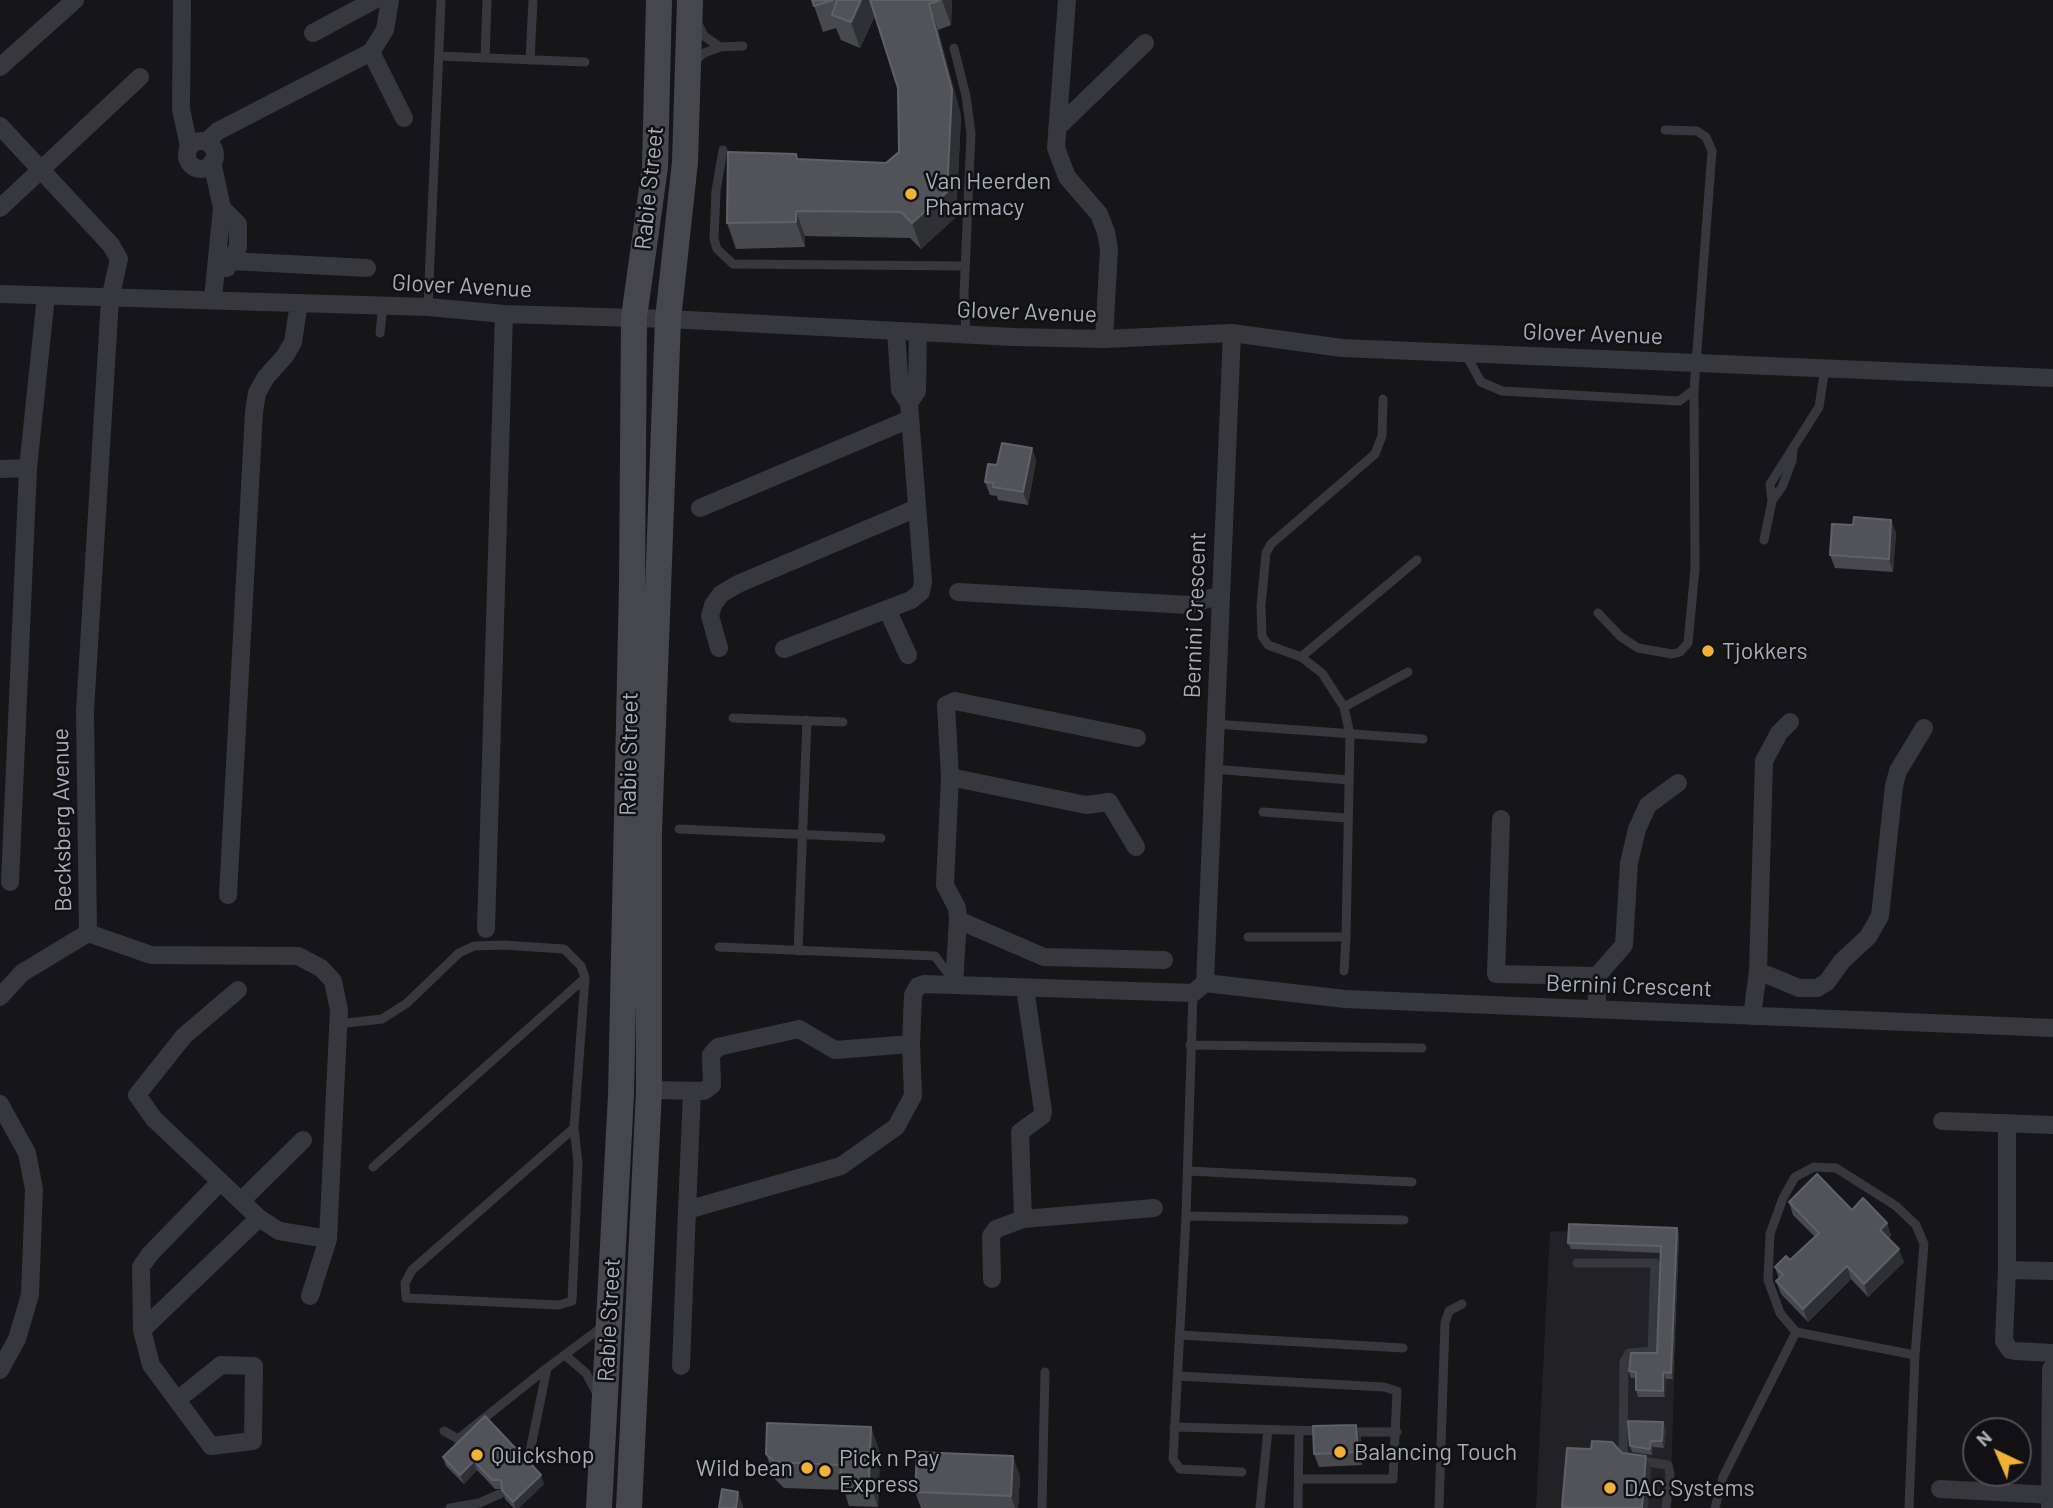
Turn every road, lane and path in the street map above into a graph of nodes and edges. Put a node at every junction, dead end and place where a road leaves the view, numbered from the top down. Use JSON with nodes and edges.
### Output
{"nodes":[{"id":1,"x":75,"y":0,"type":"edge"},
{"id":2,"x":183,"y":0,"type":"edge"},
{"id":3,"x":374,"y":0,"type":"edge"},
{"id":4,"x":390,"y":0,"type":"edge"},
{"id":5,"x":441,"y":0,"type":"edge"},
{"id":6,"x":487,"y":0,"type":"edge"},
{"id":7,"x":533,"y":0,"type":"edge"},
{"id":8,"x":659,"y":0,"type":"edge"},
{"id":9,"x":692,"y":0,"type":"edge"},
{"id":10,"x":1067,"y":0,"type":"edge"},
{"id":11,"x":313,"y":33,"type":"dead end"},
{"id":12,"x":1145,"y":43,"type":"dead end"},
{"id":13,"x":744,"y":46,"type":"dead end"},
{"id":14,"x":720,"y":47,"type":"junction"},
{"id":15,"x":954,"y":48,"type":"dead end"},
{"id":16,"x":371,"y":52,"type":"junction"},
{"id":17,"x":439,"y":56,"type":"junction"},
{"id":18,"x":485,"y":58,"type":"junction"},
{"id":19,"x":530,"y":60,"type":"junction"},
{"id":20,"x":585,"y":62,"type":"dead end"},
{"id":21,"x":0,"y":67,"type":"edge"},
{"id":22,"x":139,"y":77,"type":"dead end"},
{"id":23,"x":685,"y":84,"type":"junction"},
{"id":24,"x":404,"y":118,"type":"dead end"},
{"id":25,"x":0,"y":126,"type":"edge"},
{"id":26,"x":1057,"y":128,"type":"junction"},
{"id":27,"x":1665,"y":130,"type":"dead end"},
{"id":28,"x":197,"y":144,"type":"junction"},
{"id":29,"x":723,"y":150,"type":"dead end"},
{"id":30,"x":212,"y":162,"type":"junction"},
{"id":31,"x":40,"y":170,"type":"junction"},
{"id":32,"x":0,"y":208,"type":"edge"},
{"id":33,"x":222,"y":208,"type":"junction"},
{"id":34,"x":231,"y":261,"type":"junction"},
{"id":35,"x":965,"y":267,"type":"junction"},
{"id":36,"x":368,"y":268,"type":"dead end"},
{"id":37,"x":0,"y":293,"type":"edge"},
{"id":38,"x":46,"y":296,"type":"junction"},
{"id":39,"x":110,"y":299,"type":"junction"},
{"id":40,"x":218,"y":300,"type":"junction"},
{"id":41,"x":299,"y":303,"type":"junction"},
{"id":42,"x":383,"y":305,"type":"junction"},
{"id":43,"x":428,"y":307,"type":"junction"},
{"id":44,"x":504,"y":314,"type":"junction"},
{"id":45,"x":634,"y":317,"type":"junction"},
{"id":46,"x":668,"y":319,"type":"junction"},
{"id":47,"x":896,"y":331,"type":"junction"},
{"id":48,"x":380,"y":333,"type":"dead end"},
{"id":49,"x":918,"y":333,"type":"junction"},
{"id":50,"x":1232,"y":333,"type":"junction"},
{"id":51,"x":966,"y":335,"type":"junction"},
{"id":52,"x":1104,"y":339,"type":"junction"},
{"id":53,"x":1465,"y":353,"type":"junction"},
{"id":54,"x":1698,"y":363,"type":"junction"},
{"id":55,"x":1825,"y":368,"type":"junction"},
{"id":56,"x":2053,"y":378,"type":"edge"},
{"id":57,"x":1694,"y":390,"type":"junction"},
{"id":58,"x":1383,"y":399,"type":"dead end"},
{"id":59,"x":910,"y":411,"type":"junction"},
{"id":60,"x":29,"y":468,"type":"junction"},
{"id":61,"x":0,"y":469,"type":"edge"},
{"id":62,"x":700,"y":508,"type":"dead end"},
{"id":63,"x":917,"y":508,"type":"junction"},
{"id":64,"x":1764,"y":540,"type":"dead end"},
{"id":65,"x":1417,"y":560,"type":"dead end"},
{"id":66,"x":958,"y":593,"type":"dead end"},
{"id":67,"x":1220,"y":595,"type":"junction"},
{"id":68,"x":887,"y":609,"type":"junction"},
{"id":69,"x":1598,"y":613,"type":"dead end"},
{"id":70,"x":719,"y":648,"type":"dead end"},
{"id":71,"x":785,"y":649,"type":"dead end"},
{"id":72,"x":908,"y":655,"type":"dead end"},
{"id":73,"x":1300,"y":657,"type":"junction"},
{"id":74,"x":1408,"y":672,"type":"dead end"},
{"id":75,"x":1344,"y":707,"type":"junction"},
{"id":76,"x":733,"y":718,"type":"dead end"},
{"id":77,"x":807,"y":720,"type":"junction"},
{"id":78,"x":843,"y":722,"type":"dead end"},
{"id":79,"x":1790,"y":722,"type":"dead end"},
{"id":80,"x":1215,"y":724,"type":"junction"},
{"id":81,"x":1924,"y":728,"type":"dead end"},
{"id":82,"x":1350,"y":735,"type":"junction"},
{"id":83,"x":1137,"y":738,"type":"dead end"},
{"id":84,"x":1423,"y":739,"type":"dead end"},
{"id":85,"x":8,"y":748,"type":"edge"},
{"id":86,"x":1213,"y":768,"type":"junction"},
{"id":87,"x":950,"y":777,"type":"junction"},
{"id":88,"x":1349,"y":780,"type":"junction"},
{"id":89,"x":1678,"y":783,"type":"dead end"},
{"id":90,"x":1263,"y":812,"type":"dead end"},
{"id":91,"x":1347,"y":818,"type":"junction"},
{"id":92,"x":1501,"y":819,"type":"dead end"},
{"id":93,"x":678,"y":829,"type":"dead end"},
{"id":94,"x":801,"y":834,"type":"junction"},
{"id":95,"x":881,"y":838,"type":"dead end"},
{"id":96,"x":1136,"y":847,"type":"dead end"},
{"id":97,"x":10,"y":882,"type":"dead end"},
{"id":98,"x":228,"y":895,"type":"dead end"},
{"id":99,"x":958,"y":920,"type":"junction"},
{"id":100,"x":486,"y":929,"type":"dead end"},
{"id":101,"x":88,"y":933,"type":"junction"},
{"id":102,"x":1248,"y":937,"type":"dead end"},
{"id":103,"x":1346,"y":937,"type":"junction"},
{"id":104,"x":719,"y":947,"type":"dead end"},
{"id":105,"x":798,"y":951,"type":"junction"},
{"id":106,"x":1164,"y":960,"type":"dead end"},
{"id":107,"x":1345,"y":971,"type":"dead end"},
{"id":108,"x":1758,"y":971,"type":"junction"},
{"id":109,"x":1597,"y":976,"type":"junction"},
{"id":110,"x":585,"y":978,"type":"junction"},
{"id":111,"x":954,"y":984,"type":"junction"},
{"id":112,"x":1025,"y":988,"type":"junction"},
{"id":113,"x":1199,"y":988,"type":"junction"},
{"id":114,"x":238,"y":990,"type":"dead end"},
{"id":115,"x":0,"y":997,"type":"edge"},
{"id":116,"x":1597,"y":1010,"type":"junction"},
{"id":117,"x":1752,"y":1016,"type":"junction"},
{"id":118,"x":338,"y":1024,"type":"junction"},
{"id":119,"x":2053,"y":1028,"type":"edge"},
{"id":120,"x":911,"y":1044,"type":"junction"},
{"id":121,"x":1190,"y":1045,"type":"junction"},
{"id":122,"x":1422,"y":1048,"type":"dead end"},
{"id":123,"x":649,"y":1090,"type":"junction"},
{"id":124,"x":692,"y":1091,"type":"junction"},
{"id":125,"x":0,"y":1104,"type":"edge"},
{"id":126,"x":1942,"y":1121,"type":"dead end"},
{"id":127,"x":2007,"y":1123,"type":"junction"},
{"id":128,"x":2053,"y":1125,"type":"edge"},
{"id":129,"x":574,"y":1128,"type":"junction"},
{"id":130,"x":303,"y":1140,"type":"dead end"},
{"id":131,"x":373,"y":1167,"type":"dead end"},
{"id":132,"x":1188,"y":1171,"type":"junction"},
{"id":133,"x":220,"y":1182,"type":"junction"},
{"id":134,"x":1412,"y":1182,"type":"dead end"},
{"id":135,"x":242,"y":1200,"type":"junction"},
{"id":136,"x":1154,"y":1208,"type":"dead end"},
{"id":137,"x":687,"y":1210,"type":"junction"},
{"id":138,"x":1186,"y":1216,"type":"junction"},
{"id":139,"x":259,"y":1219,"type":"junction"},
{"id":140,"x":1023,"y":1219,"type":"junction"},
{"id":141,"x":1404,"y":1220,"type":"dead end"},
{"id":142,"x":328,"y":1239,"type":"junction"},
{"id":143,"x":1577,"y":1263,"type":"dead end"},
{"id":144,"x":2007,"y":1270,"type":"junction"},
{"id":145,"x":2053,"y":1271,"type":"edge"},
{"id":146,"x":992,"y":1279,"type":"dead end"},
{"id":147,"x":310,"y":1296,"type":"dead end"},
{"id":148,"x":1462,"y":1304,"type":"dead end"},
{"id":149,"x":609,"y":1321,"type":"junction"},
{"id":150,"x":142,"y":1330,"type":"junction"},
{"id":151,"x":1796,"y":1332,"type":"junction"},
{"id":152,"x":1180,"y":1335,"type":"junction"},
{"id":153,"x":1404,"y":1348,"type":"dead end"},
{"id":154,"x":1915,"y":1355,"type":"junction"},
{"id":155,"x":566,"y":1356,"type":"junction"},
{"id":156,"x":2052,"y":1358,"type":"edge"},
{"id":157,"x":681,"y":1367,"type":"dead end"},
{"id":158,"x":547,"y":1368,"type":"junction"},
{"id":159,"x":0,"y":1370,"type":"edge"},
{"id":160,"x":1045,"y":1372,"type":"dead end"},
{"id":161,"x":1178,"y":1376,"type":"junction"},
{"id":162,"x":186,"y":1393,"type":"dead end"},
{"id":163,"x":604,"y":1416,"type":"junction"},
{"id":164,"x":1174,"y":1427,"type":"junction"},
{"id":165,"x":1268,"y":1430,"type":"junction"},
{"id":166,"x":444,"y":1431,"type":"dead end"},
{"id":167,"x":1299,"y":1431,"type":"junction"},
{"id":168,"x":1397,"y":1432,"type":"junction"},
{"id":169,"x":527,"y":1466,"type":"edge"},
{"id":170,"x":1242,"y":1472,"type":"dead end"},
{"id":171,"x":1300,"y":1479,"type":"junction"},
{"id":172,"x":1940,"y":1489,"type":"dead end"},
{"id":173,"x":500,"y":1494,"type":"edge"},
{"id":174,"x":2051,"y":1499,"type":"edge"},
{"id":175,"x":598,"y":1505,"type":"edge"},
{"id":176,"x":450,"y":1508,"type":"edge"},
{"id":177,"x":629,"y":1508,"type":"edge"},
{"id":178,"x":1042,"y":1508,"type":"edge"},
{"id":179,"x":1260,"y":1508,"type":"edge"},
{"id":180,"x":1297,"y":1508,"type":"edge"},
{"id":181,"x":1439,"y":1508,"type":"edge"},
{"id":182,"x":1666,"y":1508,"type":"edge"},
{"id":183,"x":1715,"y":1508,"type":"edge"},
{"id":184,"x":1909,"y":1508,"type":"edge"}],
"edges":[{"from":1,"to":21,"type":"street"},
{"from":2,"to":28,"type":"street"},
{"from":3,"to":11,"type":"street"},
{"from":4,"to":16,"type":"street"},
{"from":5,"to":17,"type":"lane"},
{"from":6,"to":18,"type":"lane"},
{"from":7,"to":19,"type":"lane"},
{"from":8,"to":45,"type":"main road","name":"Rabie Street"},
{"from":9,"to":14,"type":"lane"},
{"from":9,"to":23,"type":"main road","name":"Rabie Street"},
{"from":10,"to":26,"type":"street"},
{"from":12,"to":26,"type":"street"},
{"from":13,"to":14,"type":"lane"},
{"from":14,"to":23,"type":"lane"},
{"from":15,"to":35,"type":"lane"},
{"from":16,"to":24,"type":"street"},
{"from":16,"to":28,"type":"street"},
{"from":17,"to":18,"type":"lane"},
{"from":17,"to":43,"type":"lane"},
{"from":18,"to":19,"type":"lane"},
{"from":19,"to":20,"type":"lane"},
{"from":22,"to":31,"type":"street"},
{"from":23,"to":46,"type":"main road","name":"Rabie Street"},
{"from":25,"to":31,"type":"street"},
{"from":26,"to":52,"type":"street"},
{"from":27,"to":54,"type":"lane"},
{"from":28,"to":30,"type":"street"},
{"from":28,"to":30,"type":"street"},
{"from":29,"to":35,"type":"lane"},
{"from":30,"to":33,"type":"street"},
{"from":31,"to":32,"type":"street"},
{"from":31,"to":39,"type":"street","name":"Becksberg Avenue"},
{"from":33,"to":34,"type":"street"},
{"from":33,"to":40,"type":"street"},
{"from":34,"to":36,"type":"street"},
{"from":34,"to":40,"type":"street"},
{"from":35,"to":51,"type":"lane"},
{"from":37,"to":38,"type":"street","name":"Glover Avenue"},
{"from":38,"to":39,"type":"street","name":"Glover Avenue"},
{"from":38,"to":60,"type":"street"},
{"from":39,"to":40,"type":"street","name":"Glover Avenue"},
{"from":39,"to":101,"type":"street","name":"Becksberg Avenue"},
{"from":40,"to":41,"type":"street","name":"Glover Avenue"},
{"from":41,"to":42,"type":"street","name":"Glover Avenue"},
{"from":41,"to":98,"type":"street"},
{"from":42,"to":43,"type":"street","name":"Glover Avenue"},
{"from":42,"to":48,"type":"lane"},
{"from":43,"to":44,"type":"street","name":"Glover Avenue"},
{"from":44,"to":45,"type":"street","name":"Glover Avenue"},
{"from":44,"to":100,"type":"street"},
{"from":45,"to":46,"type":"street","name":"Glover Avenue"},
{"from":45,"to":149,"type":"main road","name":"Rabie Street"},
{"from":46,"to":47,"type":"street","name":"Glover Avenue"},
{"from":46,"to":123,"type":"main road","name":"Rabie Street"},
{"from":47,"to":49,"type":"street","name":"Glover Avenue"},
{"from":47,"to":59,"type":"street"},
{"from":49,"to":51,"type":"street","name":"Glover Avenue"},
{"from":49,"to":59,"type":"street"},
{"from":50,"to":52,"type":"street","name":"Glover Avenue"},
{"from":50,"to":53,"type":"street","name":"Glover Avenue"},
{"from":50,"to":67,"type":"street","name":"Bernini Crescent"},
{"from":51,"to":52,"type":"street","name":"Glover Avenue"},
{"from":53,"to":54,"type":"street","name":"Glover Avenue"},
{"from":53,"to":57,"type":"lane"},
{"from":54,"to":55,"type":"street","name":"Glover Avenue"},
{"from":54,"to":57,"type":"lane"},
{"from":55,"to":56,"type":"street","name":"Glover Avenue"},
{"from":55,"to":64,"type":"lane"},
{"from":57,"to":69,"type":"lane"},
{"from":58,"to":73,"type":"lane"},
{"from":59,"to":62,"type":"street"},
{"from":59,"to":63,"type":"street"},
{"from":60,"to":61,"type":"street"},
{"from":60,"to":85,"type":"street"},
{"from":63,"to":68,"type":"street"},
{"from":63,"to":70,"type":"street"},
{"from":65,"to":73,"type":"lane"},
{"from":66,"to":67,"type":"street"},
{"from":67,"to":80,"type":"street","name":"Bernini Crescent"},
{"from":68,"to":71,"type":"street"},
{"from":68,"to":72,"type":"street"},
{"from":73,"to":75,"type":"lane"},
{"from":74,"to":75,"type":"lane"},
{"from":75,"to":82,"type":"lane"},
{"from":76,"to":77,"type":"lane"},
{"from":77,"to":78,"type":"lane"},
{"from":77,"to":94,"type":"lane"},
{"from":79,"to":108,"type":"street"},
{"from":80,"to":82,"type":"lane"},
{"from":80,"to":86,"type":"street","name":"Bernini Crescent"},
{"from":81,"to":108,"type":"street"},
{"from":82,"to":84,"type":"lane"},
{"from":82,"to":88,"type":"lane"},
{"from":83,"to":87,"type":"street"},
{"from":85,"to":97,"type":"street"},
{"from":86,"to":88,"type":"lane"},
{"from":86,"to":113,"type":"street","name":"Bernini Crescent"},
{"from":87,"to":96,"type":"street"},
{"from":87,"to":99,"type":"street"},
{"from":88,"to":91,"type":"lane"},
{"from":89,"to":109,"type":"street"},
{"from":90,"to":91,"type":"lane"},
{"from":91,"to":103,"type":"lane"},
{"from":92,"to":109,"type":"street"},
{"from":93,"to":94,"type":"lane"},
{"from":94,"to":95,"type":"lane"},
{"from":94,"to":105,"type":"lane"},
{"from":99,"to":106,"type":"street"},
{"from":99,"to":111,"type":"street"},
{"from":101,"to":115,"type":"street"},
{"from":101,"to":118,"type":"street","name":"Becksberg Avenue"},
{"from":102,"to":103,"type":"lane"},
{"from":103,"to":107,"type":"lane"},
{"from":104,"to":105,"type":"lane"},
{"from":105,"to":111,"type":"lane"},
{"from":108,"to":117,"type":"street"},
{"from":109,"to":116,"type":"street"},
{"from":110,"to":118,"type":"lane"},
{"from":110,"to":129,"type":"lane"},
{"from":110,"to":131,"type":"lane"},
{"from":111,"to":112,"type":"street","name":"Bernini Crescent"},
{"from":111,"to":120,"type":"street","name":"Bernini Crescent"},
{"from":112,"to":113,"type":"street","name":"Bernini Crescent"},
{"from":112,"to":140,"type":"street"},
{"from":113,"to":116,"type":"street","name":"Bernini Crescent"},
{"from":113,"to":121,"type":"lane"},
{"from":114,"to":133,"type":"street"},
{"from":116,"to":117,"type":"street","name":"Bernini Crescent"},
{"from":117,"to":119,"type":"street","name":"Bernini Crescent"},
{"from":118,"to":142,"type":"street","name":"Becksberg Avenue"},
{"from":120,"to":124,"type":"street"},
{"from":120,"to":137,"type":"street"},
{"from":121,"to":122,"type":"lane"},
{"from":121,"to":132,"type":"lane"},
{"from":123,"to":124,"type":"street"},
{"from":123,"to":177,"type":"main road","name":"Rabie Street"},
{"from":124,"to":137,"type":"street"},
{"from":125,"to":159,"type":"street"},
{"from":126,"to":127,"type":"street"},
{"from":127,"to":128,"type":"street"},
{"from":127,"to":144,"type":"street"},
{"from":129,"to":129,"type":"lane"},
{"from":130,"to":135,"type":"street"},
{"from":132,"to":134,"type":"lane"},
{"from":132,"to":138,"type":"lane"},
{"from":133,"to":135,"type":"street"},
{"from":133,"to":150,"type":"street"},
{"from":135,"to":139,"type":"street"},
{"from":136,"to":140,"type":"street"},
{"from":137,"to":157,"type":"street"},
{"from":138,"to":141,"type":"lane"},
{"from":138,"to":152,"type":"lane"},
{"from":139,"to":142,"type":"street"},
{"from":139,"to":150,"type":"street"},
{"from":140,"to":146,"type":"street"},
{"from":142,"to":147,"type":"street","name":"Becksberg Avenue"},
{"from":143,"to":182,"type":"lane"},
{"from":144,"to":145,"type":"street"},
{"from":144,"to":156,"type":"street"},
{"from":148,"to":181,"type":"lane"},
{"from":149,"to":155,"type":"lane"},
{"from":149,"to":163,"type":"main road","name":"Rabie Street"},
{"from":150,"to":162,"type":"street"},
{"from":151,"to":154,"type":"lane"},
{"from":151,"to":154,"type":"lane"},
{"from":151,"to":183,"type":"lane"},
{"from":152,"to":153,"type":"lane"},
{"from":152,"to":161,"type":"lane"},
{"from":154,"to":184,"type":"lane"},
{"from":155,"to":158,"type":"lane"},
{"from":155,"to":163,"type":"lane"},
{"from":156,"to":174,"type":"street"},
{"from":158,"to":166,"type":"lane"},
{"from":158,"to":169,"type":"lane"},
{"from":160,"to":178,"type":"lane"},
{"from":161,"to":164,"type":"lane"},
{"from":161,"to":168,"type":"lane"},
{"from":163,"to":175,"type":"main road","name":"Rabie Street"},
{"from":164,"to":165,"type":"lane"},
{"from":164,"to":170,"type":"lane"},
{"from":165,"to":167,"type":"lane"},
{"from":165,"to":179,"type":"lane"},
{"from":167,"to":168,"type":"lane"},
{"from":167,"to":171,"type":"lane"},
{"from":168,"to":171,"type":"lane"},
{"from":171,"to":180,"type":"lane"},
{"from":172,"to":174,"type":"street"},
{"from":173,"to":176,"type":"lane"}]}
